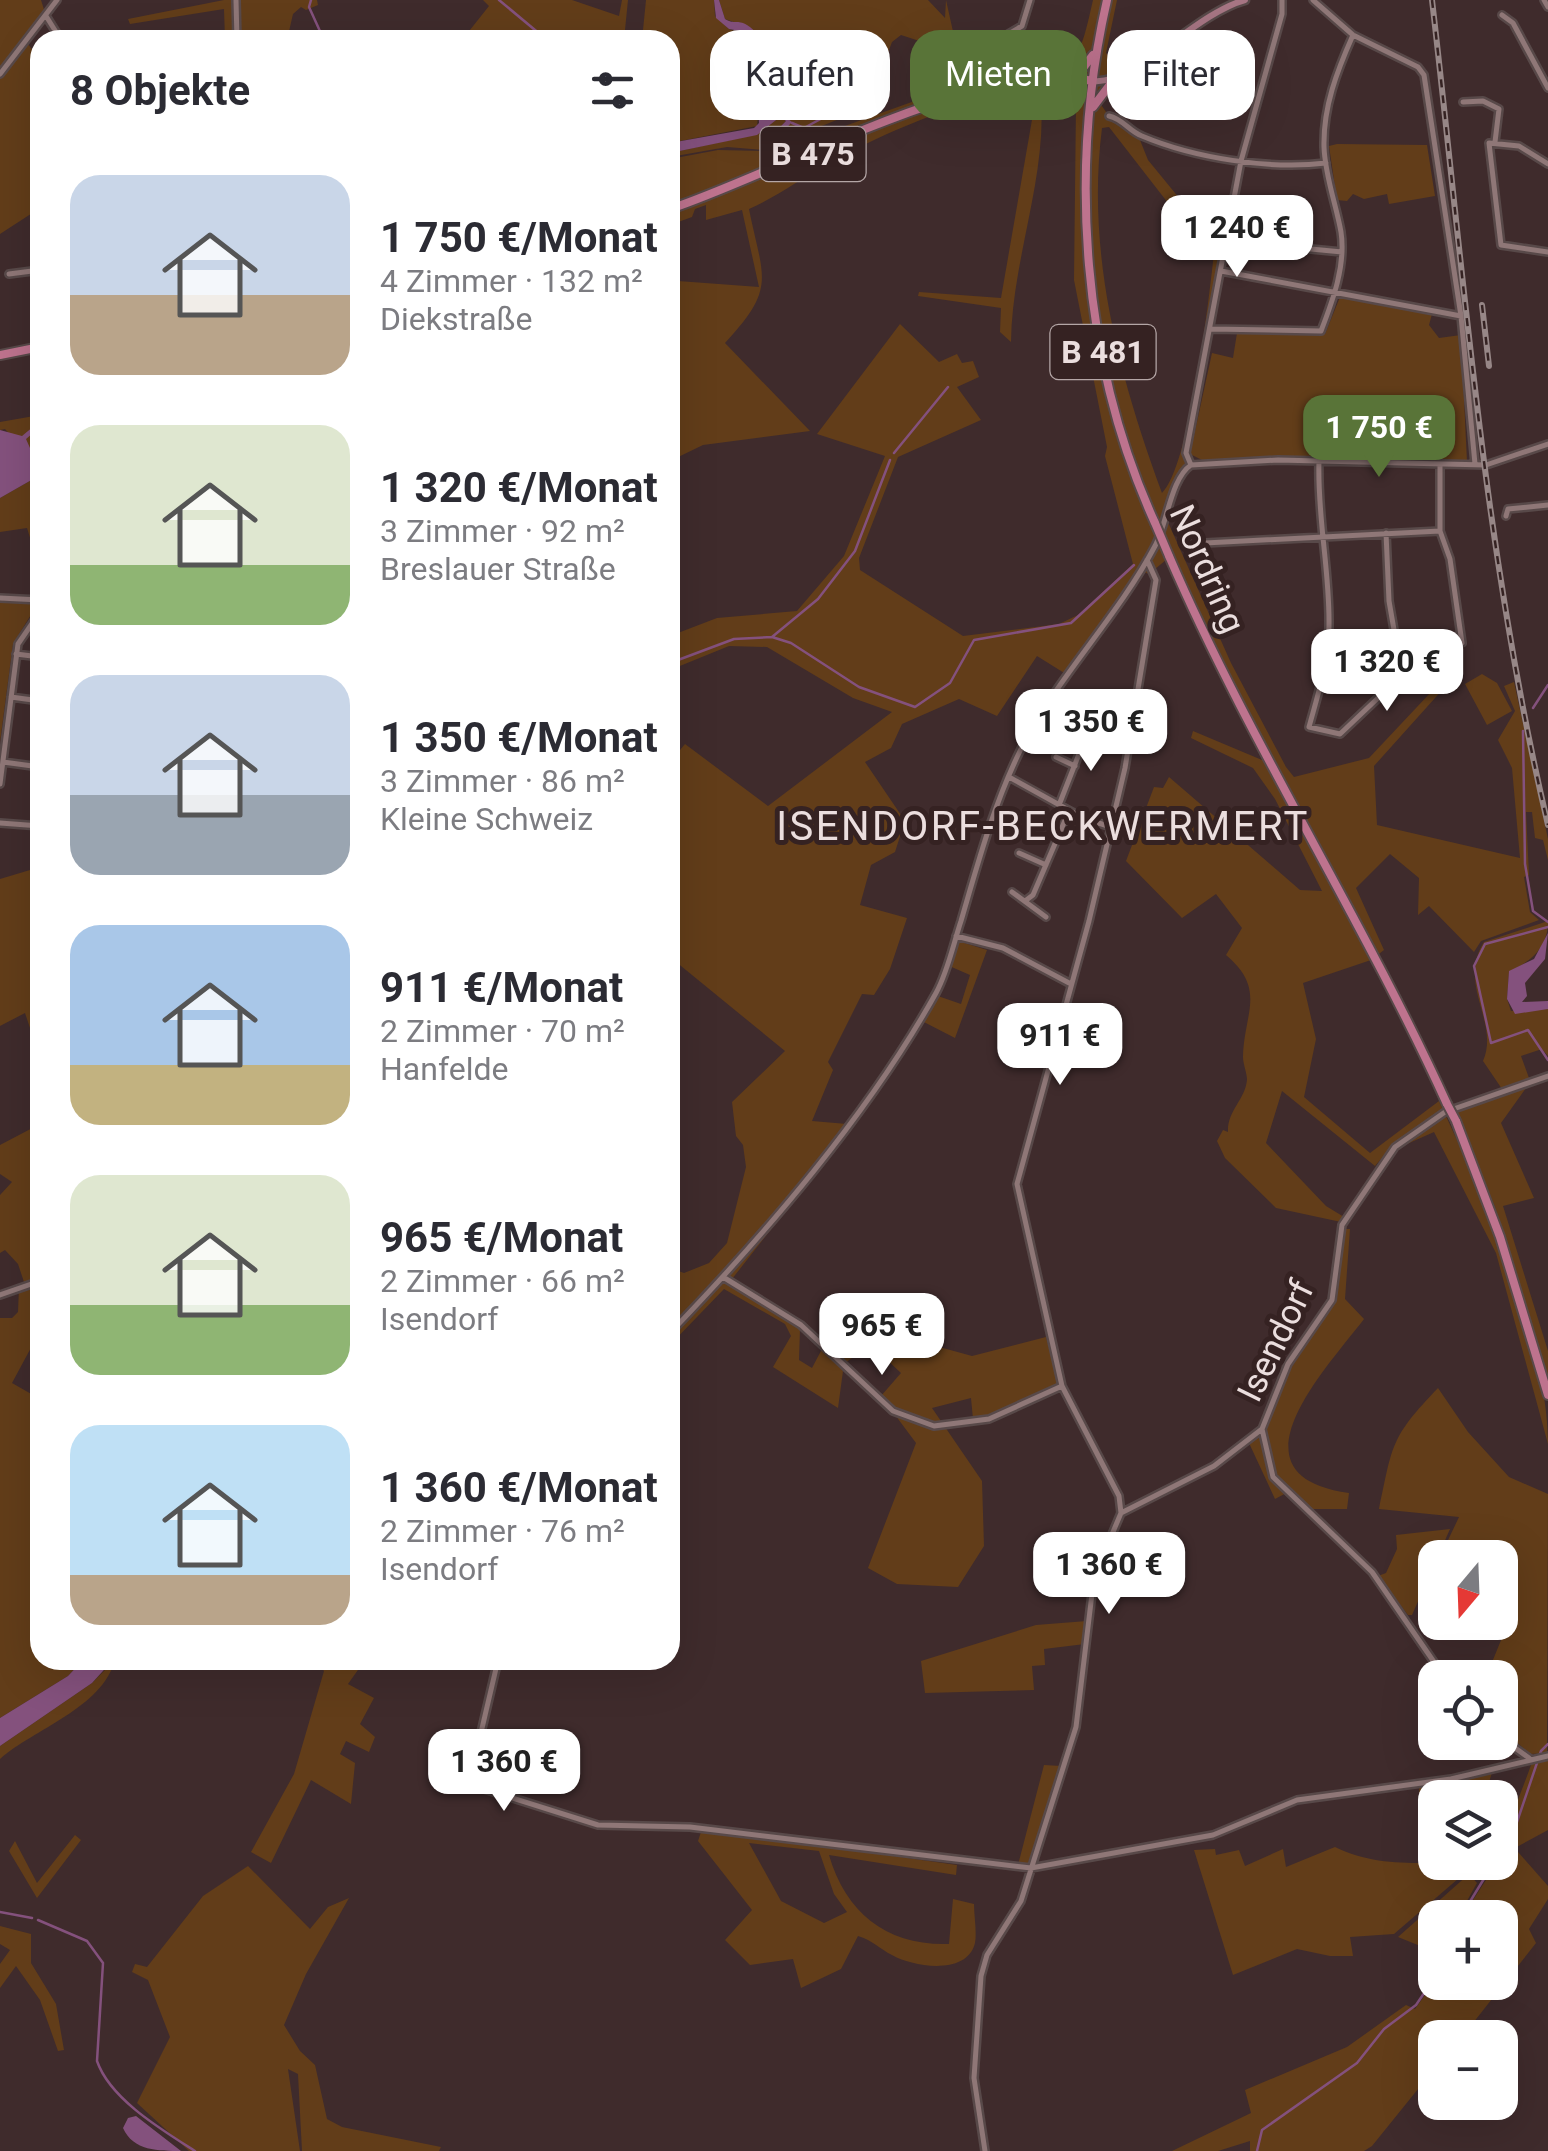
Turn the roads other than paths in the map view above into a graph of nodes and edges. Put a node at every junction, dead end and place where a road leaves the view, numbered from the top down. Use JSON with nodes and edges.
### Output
{"nodes":[{"id":1,"x":57,"y":0,"type":"edge"},
{"id":2,"x":236,"y":0,"type":"edge"},
{"id":3,"x":1030,"y":0,"type":"edge"},
{"id":4,"x":1107,"y":0,"type":"edge"},
{"id":5,"x":1245,"y":0,"type":"edge"},
{"id":6,"x":1282,"y":0,"type":"edge"},
{"id":7,"x":1314,"y":0,"type":"edge"},
{"id":8,"x":1544,"y":0,"type":"edge"},
{"id":9,"x":1548,"y":8,"type":"edge"},
{"id":10,"x":1502,"y":15,"type":"dead end"},
{"id":11,"x":46,"y":16,"type":"junction"},
{"id":12,"x":35,"y":30,"type":"edge"},
{"id":13,"x":55,"y":30,"type":"edge"},
{"id":14,"x":237,"y":30,"type":"edge"},
{"id":15,"x":1015,"y":30,"type":"edge"},
{"id":16,"x":1185,"y":30,"type":"edge"},
{"id":17,"x":1353,"y":35,"type":"junction"},
{"id":18,"x":30,"y":36,"type":"edge"},
{"id":19,"x":1096,"y":51,"type":"junction"},
{"id":20,"x":1087,"y":64,"type":"edge"},
{"id":21,"x":0,"y":74,"type":"edge"},
{"id":22,"x":1087,"y":80,"type":"edge"},
{"id":23,"x":1092,"y":81,"type":"junction"},
{"id":24,"x":1107,"y":82,"type":"edge"},
{"id":25,"x":1107,"y":88,"type":"edge"},
{"id":26,"x":1548,"y":88,"type":"edge"},
{"id":27,"x":1463,"y":102,"type":"dead end"},
{"id":28,"x":1090,"y":110,"type":"junction"},
{"id":29,"x":910,"y":114,"type":"edge"},
{"id":30,"x":1115,"y":120,"type":"edge"},
{"id":31,"x":1495,"y":142,"type":"junction"},
{"id":32,"x":1241,"y":161,"type":"junction"},
{"id":33,"x":1326,"y":164,"type":"junction"},
{"id":34,"x":1548,"y":164,"type":"edge"},
{"id":35,"x":680,"y":205,"type":"edge"},
{"id":36,"x":1230,"y":225,"type":"junction"},
{"id":37,"x":1342,"y":252,"type":"junction"},
{"id":38,"x":1548,"y":252,"type":"edge"},
{"id":39,"x":30,"y":271,"type":"edge"},
{"id":40,"x":1221,"y":272,"type":"junction"},
{"id":41,"x":9,"y":274,"type":"dead end"},
{"id":42,"x":1336,"y":293,"type":"junction"},
{"id":43,"x":1462,"y":316,"type":"junction"},
{"id":44,"x":1211,"y":329,"type":"junction"},
{"id":45,"x":30,"y":350,"type":"edge"},
{"id":46,"x":0,"y":355,"type":"edge"},
{"id":47,"x":1548,"y":444,"type":"edge"},
{"id":48,"x":1318,"y":461,"type":"junction"},
{"id":49,"x":1191,"y":464,"type":"junction"},
{"id":50,"x":1475,"y":464,"type":"junction"},
{"id":51,"x":1440,"y":465,"type":"junction"},
{"id":52,"x":1548,"y":504,"type":"edge"},
{"id":53,"x":1506,"y":516,"type":"dead end"},
{"id":54,"x":1440,"y":531,"type":"junction"},
{"id":55,"x":1386,"y":532,"type":"junction"},
{"id":56,"x":1320,"y":537,"type":"junction"},
{"id":57,"x":1186,"y":544,"type":"dead end"},
{"id":58,"x":1147,"y":560,"type":"junction"},
{"id":59,"x":0,"y":598,"type":"edge"},
{"id":60,"x":30,"y":600,"type":"edge"},
{"id":61,"x":30,"y":624,"type":"edge"},
{"id":62,"x":16,"y":654,"type":"junction"},
{"id":63,"x":30,"y":656,"type":"edge"},
{"id":64,"x":1402,"y":676,"type":"junction"},
{"id":65,"x":11,"y":697,"type":"junction"},
{"id":66,"x":30,"y":700,"type":"edge"},
{"id":67,"x":1088,"y":731,"type":"dead end"},
{"id":68,"x":1056,"y":757,"type":"dead end"},
{"id":69,"x":2,"y":762,"type":"junction"},
{"id":70,"x":30,"y":766,"type":"edge"},
{"id":71,"x":1076,"y":766,"type":"junction"},
{"id":72,"x":1009,"y":777,"type":"junction"},
{"id":73,"x":0,"y":784,"type":"edge"},
{"id":74,"x":1059,"y":805,"type":"junction"},
{"id":75,"x":1070,"y":811,"type":"junction"},
{"id":76,"x":0,"y":823,"type":"edge"},
{"id":77,"x":30,"y":825,"type":"edge"},
{"id":78,"x":1111,"y":827,"type":"junction"},
{"id":79,"x":1019,"y":853,"type":"dead end"},
{"id":80,"x":1046,"y":865,"type":"junction"},
{"id":81,"x":1012,"y":892,"type":"dead end"},
{"id":82,"x":1025,"y":902,"type":"junction"},
{"id":83,"x":1046,"y":917,"type":"dead end"},
{"id":84,"x":956,"y":936,"type":"junction"},
{"id":85,"x":1072,"y":984,"type":"junction"},
{"id":86,"x":1548,"y":1076,"type":"edge"},
{"id":87,"x":724,"y":1277,"type":"junction"},
{"id":88,"x":30,"y":1285,"type":"edge"},
{"id":89,"x":0,"y":1295,"type":"edge"},
{"id":90,"x":680,"y":1323,"type":"edge"},
{"id":91,"x":1062,"y":1386,"type":"junction"},
{"id":92,"x":1548,"y":1395,"type":"edge"},
{"id":93,"x":1262,"y":1429,"type":"junction"},
{"id":94,"x":1121,"y":1513,"type":"junction"},
{"id":95,"x":1433,"y":1660,"type":"edge"},
{"id":96,"x":496,"y":1670,"type":"edge"},
{"id":97,"x":1518,"y":1750,"type":"edge"},
{"id":98,"x":1546,"y":1756,"type":"edge"},
{"id":99,"x":1531,"y":1758,"type":"junction"},
{"id":100,"x":1031,"y":1868,"type":"junction"},
{"id":101,"x":985,"y":2151,"type":"edge"}],
"edges":[{"from":1,"to":11,"type":"street"},
{"from":2,"to":14,"type":"street"},
{"from":3,"to":15,"type":"street"},
{"from":4,"to":19,"type":"main road","name":"Nordring","number":"B 481"},
{"from":5,"to":16,"type":"main road"},
{"from":6,"to":32,"type":"street"},
{"from":7,"to":17,"type":"street"},
{"from":8,"to":9,"type":"street"},
{"from":10,"to":26,"type":"street"},
{"from":11,"to":12,"type":"street"},
{"from":11,"to":13,"type":"street"},
{"from":17,"to":33,"type":"street"},
{"from":17,"to":43,"type":"street"},
{"from":18,"to":21,"type":"street"},
{"from":19,"to":20,"type":"main road","number":"B 475"},
{"from":19,"to":23,"type":"main road","name":"Nordring","number":"B 481"},
{"from":22,"to":23,"type":"main road","number":"B 475"},
{"from":23,"to":24,"type":"main road"},
{"from":23,"to":28,"type":"main road","name":"Nordring","number":"B 481"},
{"from":25,"to":28,"type":"main road"},
{"from":27,"to":31,"type":"street"},
{"from":28,"to":92,"type":"main road","name":"Nordring","number":"B 481","bridge":true},
{"from":29,"to":35,"type":"main road","number":"B 475"},
{"from":30,"to":32,"type":"street"},
{"from":31,"to":34,"type":"street"},
{"from":31,"to":38,"type":"street"},
{"from":32,"to":33,"type":"street"},
{"from":32,"to":36,"type":"street"},
{"from":33,"to":37,"type":"street"},
{"from":36,"to":37,"type":"street"},
{"from":36,"to":40,"type":"street"},
{"from":37,"to":42,"type":"street"},
{"from":39,"to":41,"type":"street"},
{"from":40,"to":42,"type":"street"},
{"from":40,"to":44,"type":"street"},
{"from":42,"to":43,"type":"street"},
{"from":42,"to":44,"type":"street"},
{"from":43,"to":50,"type":"street"},
{"from":44,"to":49,"type":"street"},
{"from":45,"to":46,"type":"main road"},
{"from":47,"to":50,"type":"street"},
{"from":48,"to":49,"type":"street"},
{"from":48,"to":51,"type":"street"},
{"from":48,"to":56,"type":"street"},
{"from":49,"to":58,"type":"street"},
{"from":50,"to":51,"type":"street"},
{"from":51,"to":54,"type":"street"},
{"from":52,"to":53,"type":"street"},
{"from":54,"to":55,"type":"street"},
{"from":54,"to":64,"type":"street"},
{"from":55,"to":56,"type":"street"},
{"from":55,"to":64,"type":"street"},
{"from":56,"to":57,"type":"street"},
{"from":56,"to":64,"type":"street"},
{"from":58,"to":72,"type":"street"},
{"from":58,"to":78,"type":"street"},
{"from":59,"to":60,"type":"street"},
{"from":61,"to":62,"type":"street"},
{"from":62,"to":63,"type":"street"},
{"from":62,"to":65,"type":"street"},
{"from":65,"to":66,"type":"street"},
{"from":65,"to":69,"type":"street"},
{"from":67,"to":71,"type":"street"},
{"from":68,"to":71,"type":"street"},
{"from":69,"to":70,"type":"street"},
{"from":69,"to":73,"type":"street"},
{"from":71,"to":74,"type":"street"},
{"from":72,"to":74,"type":"street"},
{"from":72,"to":84,"type":"street"},
{"from":74,"to":75,"type":"street"},
{"from":75,"to":78,"type":"street"},
{"from":75,"to":80,"type":"street"},
{"from":76,"to":77,"type":"street"},
{"from":78,"to":85,"type":"street"},
{"from":79,"to":80,"type":"street"},
{"from":80,"to":82,"type":"street"},
{"from":81,"to":82,"type":"street"},
{"from":82,"to":83,"type":"street"},
{"from":84,"to":85,"type":"street"},
{"from":84,"to":87,"type":"street"},
{"from":85,"to":91,"type":"street"},
{"from":86,"to":93,"type":"street","name":"Isendorf"},
{"from":87,"to":90,"type":"street"},
{"from":87,"to":91,"type":"street"},
{"from":88,"to":89,"type":"street"},
{"from":91,"to":94,"type":"street"},
{"from":93,"to":94,"type":"street"},
{"from":93,"to":95,"type":"street","name":"Isendorf"},
{"from":94,"to":100,"type":"street"},
{"from":96,"to":100,"type":"street"},
{"from":97,"to":99,"type":"street"},
{"from":98,"to":99,"type":"street"},
{"from":99,"to":100,"type":"street"},
{"from":100,"to":101,"type":"street"}]}
